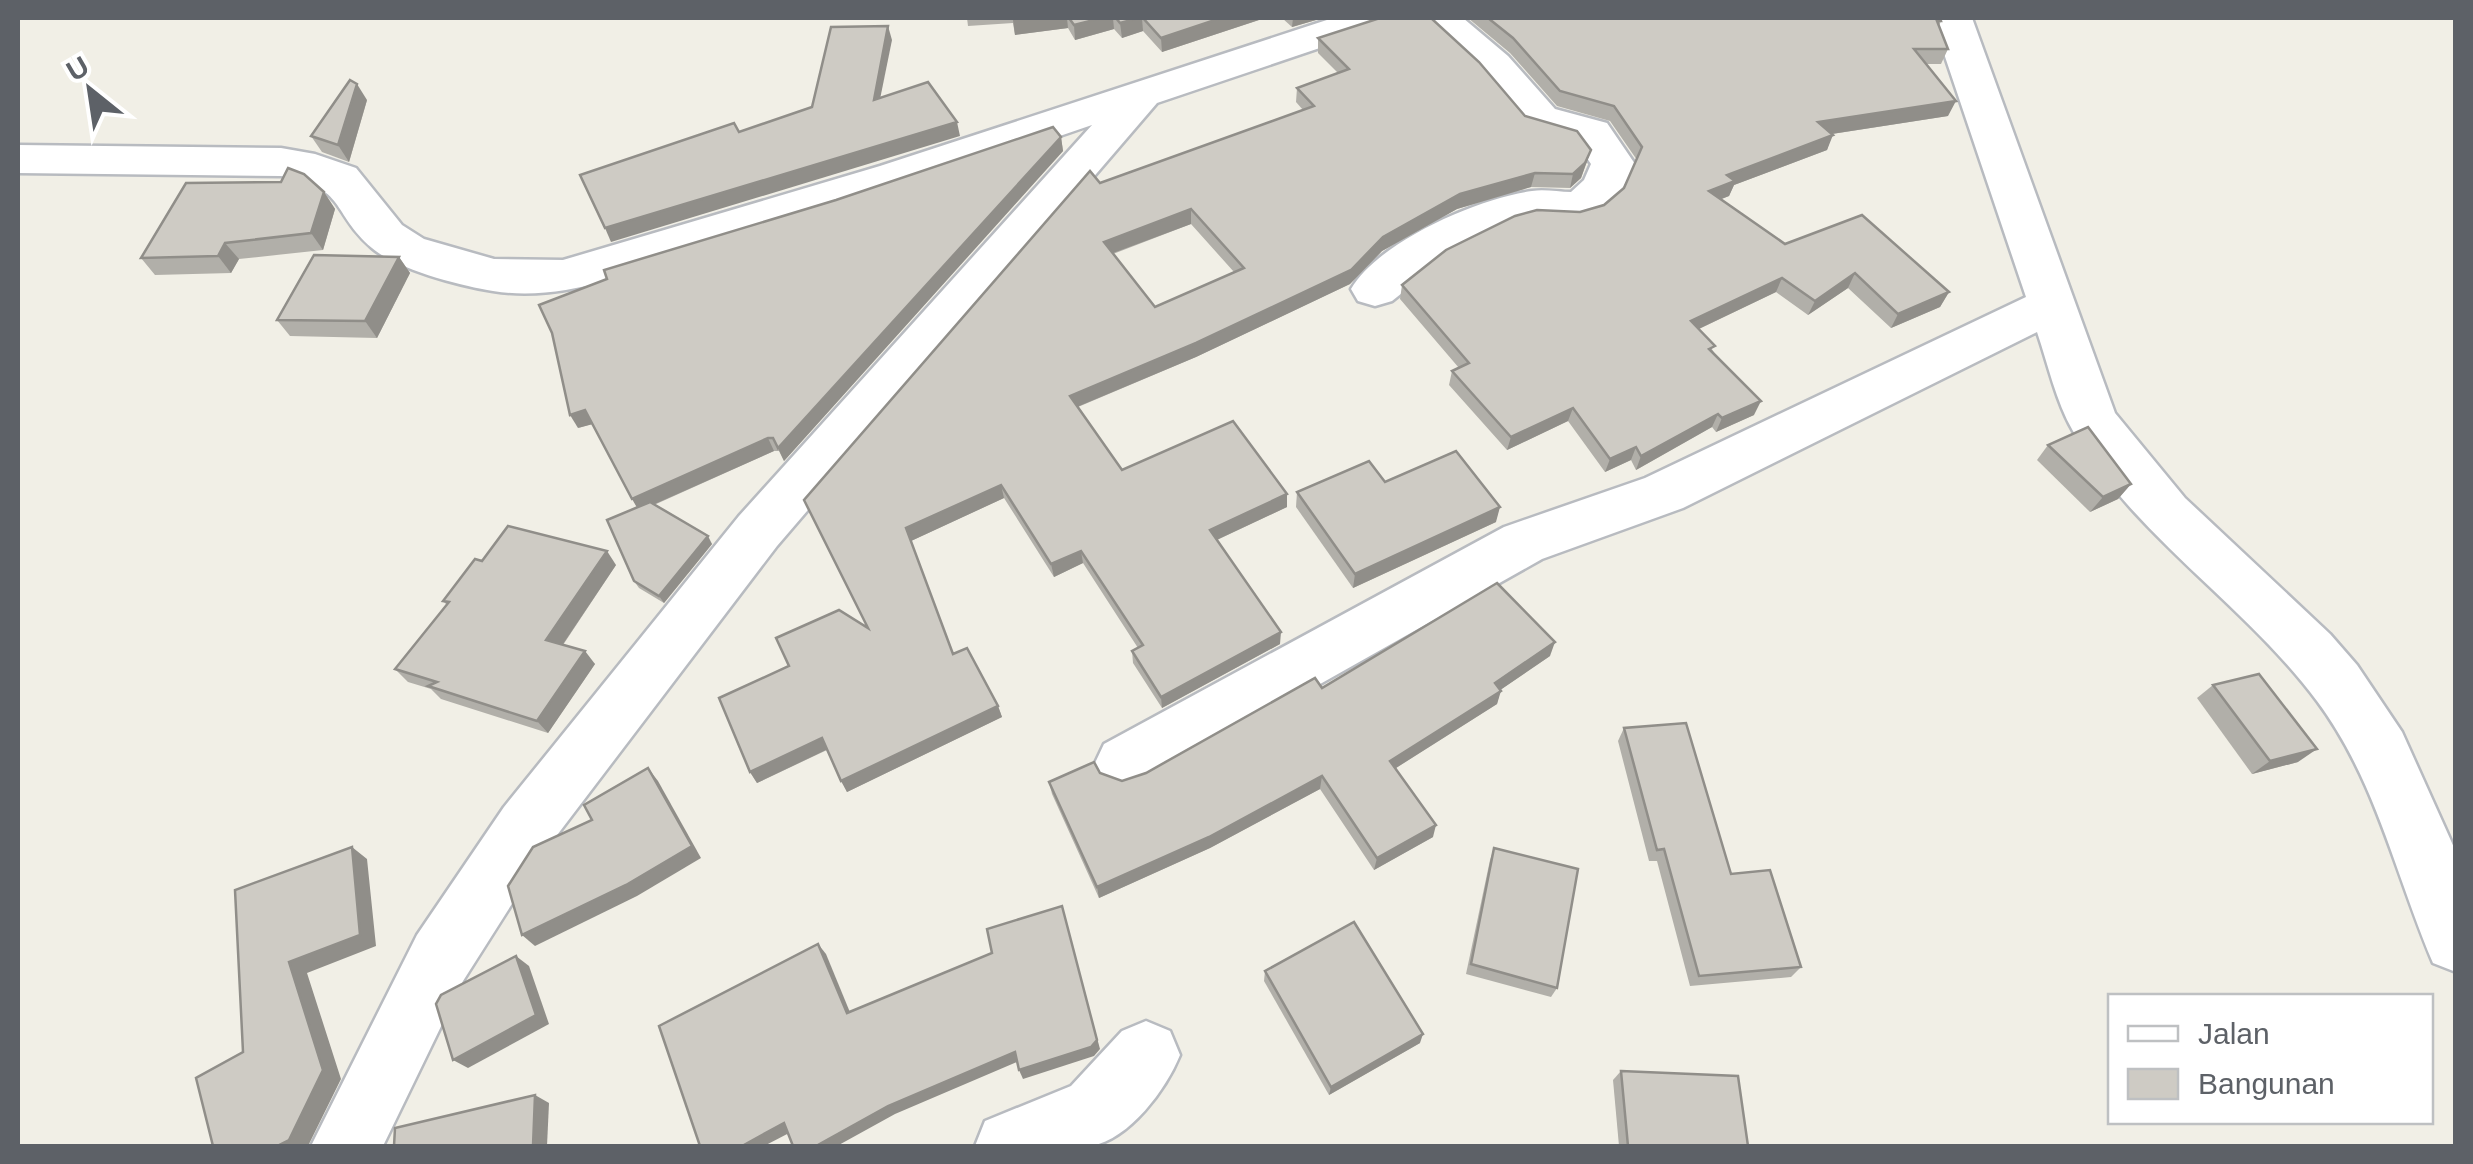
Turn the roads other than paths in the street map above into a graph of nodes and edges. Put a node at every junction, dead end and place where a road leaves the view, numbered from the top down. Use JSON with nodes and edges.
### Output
{"nodes":[{"id":1,"x":1371,"y":18,"type":"edge"},
{"id":2,"x":1440,"y":18,"type":"edge"},
{"id":3,"x":1952,"y":18,"type":"edge"},
{"id":4,"x":1141,"y":97,"type":"junction"},
{"id":5,"x":18,"y":160,"type":"edge"},
{"id":6,"x":1375,"y":288,"type":"dead end"},
{"id":7,"x":2054,"y":304,"type":"junction"},
{"id":8,"x":1124,"y":763,"type":"dead end"},
{"id":9,"x":2434,"y":815,"type":"edge"},
{"id":10,"x":2456,"y":941,"type":"edge"},
{"id":11,"x":1146,"y":1055,"type":"dead end"},
{"id":12,"x":346,"y":1146,"type":"edge"},
{"id":13,"x":1010,"y":1146,"type":"edge"}],
"edges":[{"from":1,"to":4,"type":"street"},
{"from":2,"to":6,"type":"street"},
{"from":3,"to":7,"type":"street"},
{"from":4,"to":5,"type":"street"},
{"from":4,"to":12,"type":"street"},
{"from":7,"to":8,"type":"street"},
{"from":7,"to":9,"type":"street"},
{"from":9,"to":10,"type":"street"},
{"from":11,"to":13,"type":"street"}]}
